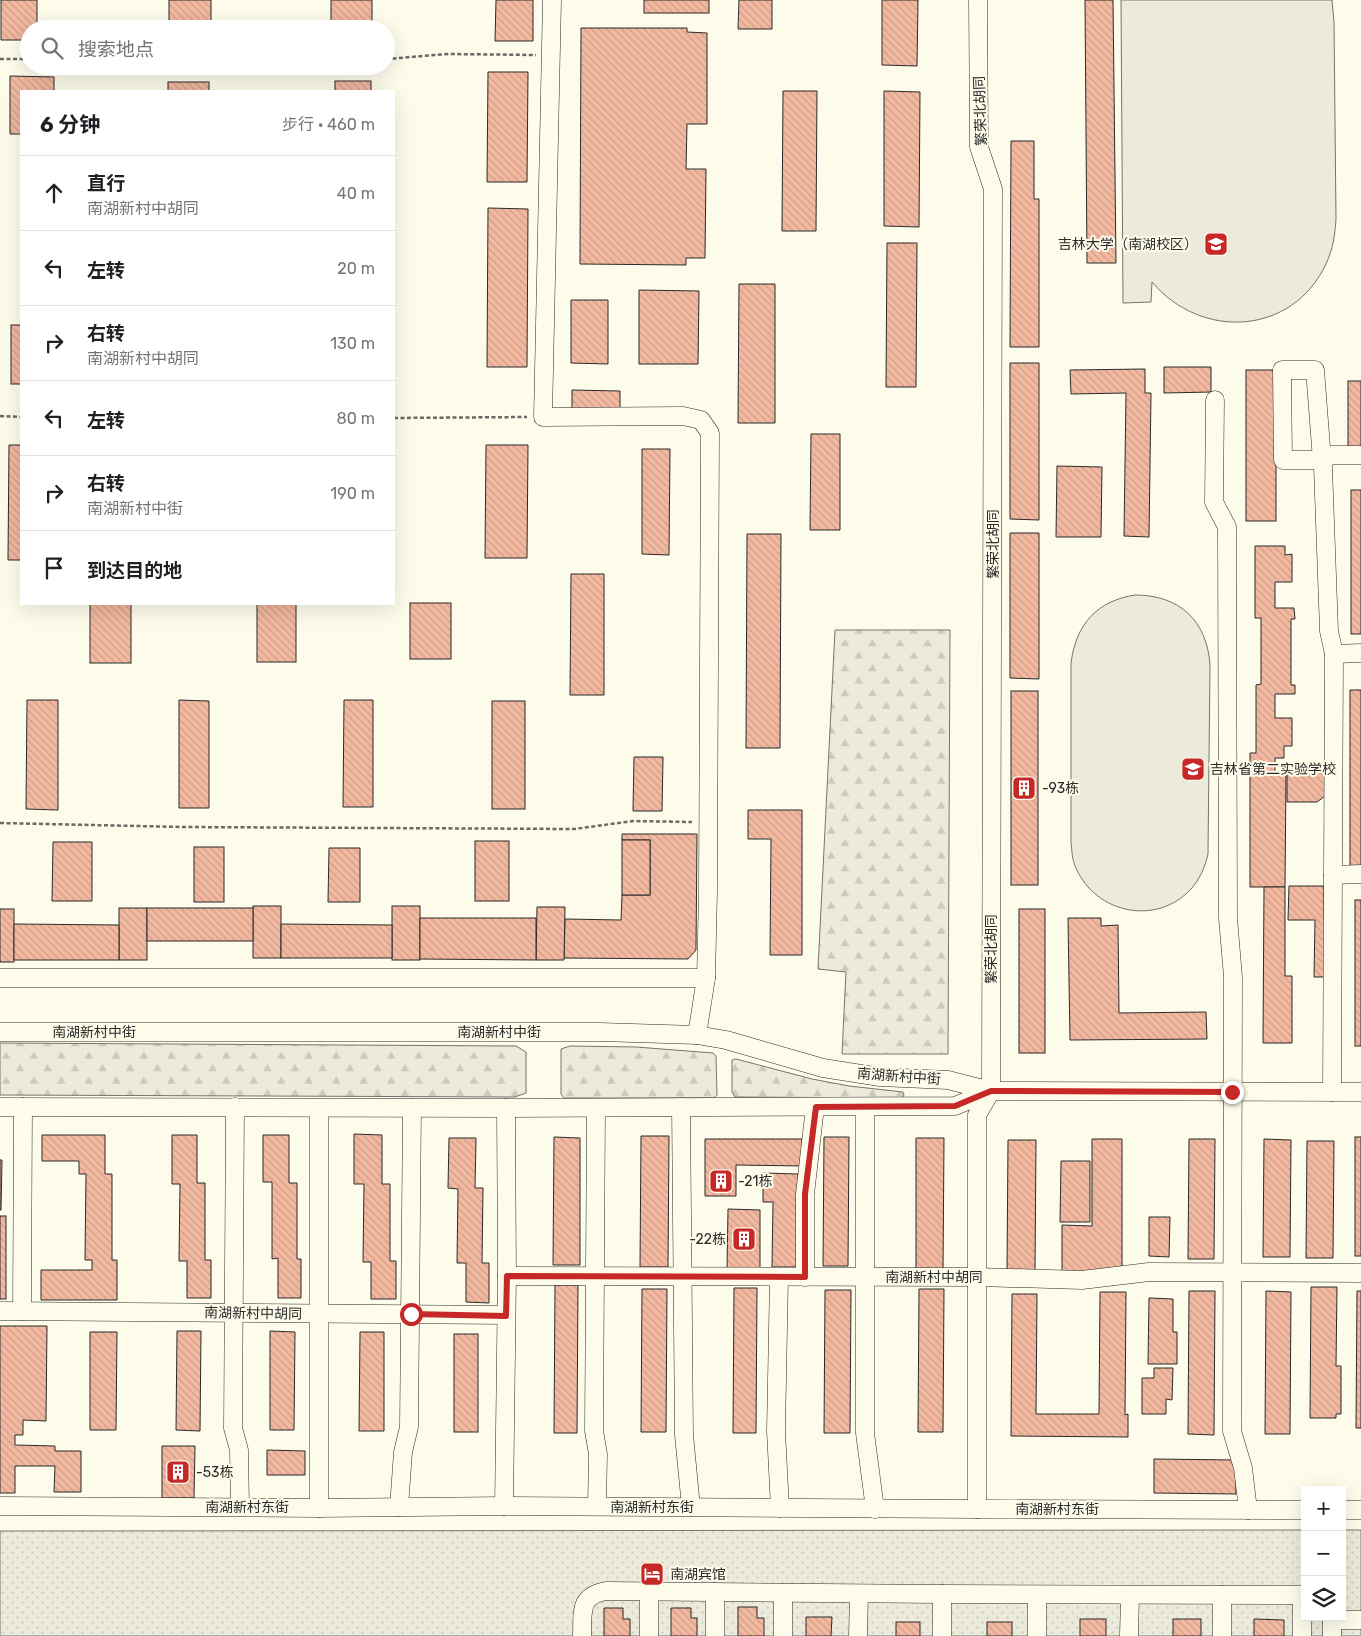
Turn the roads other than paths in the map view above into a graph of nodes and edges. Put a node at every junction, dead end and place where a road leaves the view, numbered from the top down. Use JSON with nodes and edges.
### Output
{"nodes":[{"id":1,"x":552,"y":0,"type":"edge"},
{"id":2,"x":978,"y":0,"type":"edge"},
{"id":3,"x":1215,"y":400,"type":"dead end"},
{"id":4,"x":1361,"y":455,"type":"edge"},
{"id":5,"x":1322,"y":460,"type":"junction"},
{"id":6,"x":1361,"y":653,"type":"edge"},
{"id":7,"x":1334,"y":654,"type":"junction"},
{"id":8,"x":1361,"y":874,"type":"edge"},
{"id":9,"x":1333,"y":875,"type":"junction"},
{"id":10,"x":0,"y":978,"type":"edge"},
{"id":11,"x":706,"y":978,"type":"junction"},
{"id":12,"x":0,"y":1032,"type":"edge"},
{"id":13,"x":697,"y":1035,"type":"junction"},
{"id":14,"x":991,"y":1091,"type":"junction"},
{"id":15,"x":1232,"y":1092,"type":"junction"},
{"id":16,"x":1332,"y":1092,"type":"junction"},
{"id":17,"x":1361,"y":1092,"type":"edge"},
{"id":18,"x":0,"y":1107,"type":"edge"},
{"id":19,"x":23,"y":1107,"type":"junction"},
{"id":20,"x":816,"y":1107,"type":"junction"},
{"id":21,"x":865,"y":1107,"type":"junction"},
{"id":22,"x":235,"y":1108,"type":"junction"},
{"id":23,"x":318,"y":1108,"type":"junction"},
{"id":24,"x":412,"y":1108,"type":"junction"},
{"id":25,"x":506,"y":1108,"type":"junction"},
{"id":26,"x":596,"y":1108,"type":"junction"},
{"id":27,"x":681,"y":1108,"type":"junction"},
{"id":28,"x":1232,"y":1272,"type":"junction"},
{"id":29,"x":1361,"y":1273,"type":"edge"},
{"id":30,"x":507,"y":1276,"type":"junction"},
{"id":31,"x":595,"y":1276,"type":"junction"},
{"id":32,"x":682,"y":1276,"type":"junction"},
{"id":33,"x":779,"y":1276,"type":"junction"},
{"id":34,"x":805,"y":1277,"type":"junction"},
{"id":35,"x":865,"y":1277,"type":"junction"},
{"id":36,"x":977,"y":1277,"type":"junction"},
{"id":37,"x":0,"y":1311,"type":"edge"},
{"id":38,"x":22,"y":1311,"type":"junction"},
{"id":39,"x":234,"y":1313,"type":"junction"},
{"id":40,"x":318,"y":1314,"type":"junction"},
{"id":41,"x":411,"y":1314,"type":"junction"},
{"id":42,"x":506,"y":1316,"type":"junction"},
{"id":43,"x":0,"y":1506,"type":"edge"},
{"id":44,"x":504,"y":1506,"type":"junction"},
{"id":45,"x":597,"y":1506,"type":"junction"},
{"id":46,"x":240,"y":1507,"type":"junction"},
{"id":47,"x":399,"y":1507,"type":"junction"},
{"id":48,"x":690,"y":1507,"type":"junction"},
{"id":49,"x":319,"y":1508,"type":"junction"},
{"id":50,"x":780,"y":1508,"type":"junction"},
{"id":51,"x":875,"y":1509,"type":"junction"},
{"id":52,"x":977,"y":1510,"type":"junction"},
{"id":53,"x":1248,"y":1510,"type":"junction"},
{"id":54,"x":1301,"y":1510,"type":"edge"},
{"id":55,"x":1346,"y":1510,"type":"edge"},
{"id":56,"x":1361,"y":1510,"type":"edge"},
{"id":57,"x":649,"y":1592,"type":"junction"},
{"id":58,"x":715,"y":1592,"type":"junction"},
{"id":59,"x":783,"y":1593,"type":"junction"},
{"id":60,"x":859,"y":1594,"type":"junction"},
{"id":61,"x":942,"y":1594,"type":"junction"},
{"id":62,"x":1037,"y":1595,"type":"junction"},
{"id":63,"x":1130,"y":1595,"type":"junction"},
{"id":64,"x":1222,"y":1595,"type":"junction"},
{"id":65,"x":1301,"y":1597,"type":"edge"},
{"id":66,"x":1361,"y":1620,"type":"edge"},
{"id":67,"x":1302,"y":1621,"type":"edge"},
{"id":68,"x":1332,"y":1625,"type":"edge"},
{"id":69,"x":582,"y":1636,"type":"edge"},
{"id":70,"x":649,"y":1636,"type":"edge"},
{"id":71,"x":715,"y":1636,"type":"edge"},
{"id":72,"x":783,"y":1636,"type":"edge"},
{"id":73,"x":858,"y":1636,"type":"edge"},
{"id":74,"x":942,"y":1636,"type":"edge"},
{"id":75,"x":1037,"y":1636,"type":"edge"},
{"id":76,"x":1129,"y":1636,"type":"edge"},
{"id":77,"x":1222,"y":1636,"type":"edge"},
{"id":78,"x":1302,"y":1636,"type":"edge"}],
"edges":[{"from":1,"to":11,"type":"street"},
{"from":2,"to":14,"type":"street","name":"繁荣北胡同"},
{"from":3,"to":15,"type":"street"},
{"from":4,"to":5,"type":"street"},
{"from":5,"to":5,"type":"street"},
{"from":5,"to":7,"type":"street"},
{"from":6,"to":7,"type":"street"},
{"from":7,"to":9,"type":"street"},
{"from":8,"to":9,"type":"street"},
{"from":9,"to":16,"type":"street"},
{"from":10,"to":11,"type":"street"},
{"from":11,"to":13,"type":"street"},
{"from":12,"to":13,"type":"street","name":"南湖新村中街"},
{"from":13,"to":14,"type":"street","name":"南湖新村中街"},
{"from":14,"to":15,"type":"street","name":"南湖新村中街"},
{"from":14,"to":21,"type":"street","name":"南湖新村中街"},
{"from":14,"to":36,"type":"street"},
{"from":15,"to":16,"type":"street","name":"南湖新村中街"},
{"from":15,"to":28,"type":"street"},
{"from":16,"to":17,"type":"street","name":"南湖新村中街"},
{"from":18,"to":19,"type":"street","name":"南湖新村中街"},
{"from":19,"to":22,"type":"street","name":"南湖新村中街"},
{"from":19,"to":38,"type":"street"},
{"from":20,"to":21,"type":"street","name":"南湖新村中街"},
{"from":20,"to":27,"type":"street","name":"南湖新村中街"},
{"from":20,"to":34,"type":"street"},
{"from":21,"to":35,"type":"street"},
{"from":22,"to":23,"type":"street","name":"南湖新村中街"},
{"from":22,"to":39,"type":"street"},
{"from":23,"to":24,"type":"street","name":"南湖新村中街"},
{"from":23,"to":40,"type":"street"},
{"from":24,"to":25,"type":"street","name":"南湖新村中街"},
{"from":24,"to":41,"type":"street"},
{"from":25,"to":26,"type":"street","name":"南湖新村中街"},
{"from":25,"to":30,"type":"street"},
{"from":26,"to":27,"type":"street","name":"南湖新村中街"},
{"from":26,"to":31,"type":"street"},
{"from":27,"to":32,"type":"street"},
{"from":28,"to":29,"type":"street","name":"南湖新村中胡同"},
{"from":28,"to":36,"type":"street","name":"南湖新村中胡同"},
{"from":28,"to":53,"type":"street"},
{"from":30,"to":31,"type":"street","name":"南湖新村中胡同"},
{"from":30,"to":42,"type":"street"},
{"from":31,"to":32,"type":"street","name":"南湖新村中胡同"},
{"from":31,"to":45,"type":"street"},
{"from":32,"to":33,"type":"street","name":"南湖新村中胡同"},
{"from":32,"to":48,"type":"street"},
{"from":33,"to":34,"type":"street","name":"南湖新村中胡同"},
{"from":33,"to":50,"type":"street"},
{"from":34,"to":35,"type":"street","name":"南湖新村中胡同"},
{"from":35,"to":36,"type":"street","name":"南湖新村中胡同"},
{"from":35,"to":51,"type":"street"},
{"from":36,"to":52,"type":"street"},
{"from":37,"to":38,"type":"street","name":"南湖新村中胡同"},
{"from":38,"to":39,"type":"street","name":"南湖新村中胡同"},
{"from":39,"to":40,"type":"street","name":"南湖新村中胡同"},
{"from":39,"to":46,"type":"street"},
{"from":40,"to":41,"type":"street","name":"南湖新村中胡同"},
{"from":40,"to":49,"type":"street"},
{"from":41,"to":42,"type":"street","name":"南湖新村中胡同"},
{"from":41,"to":47,"type":"street"},
{"from":42,"to":44,"type":"street"},
{"from":43,"to":46,"type":"street","name":"南湖新村东街"},
{"from":44,"to":45,"type":"street","name":"南湖新村东街"},
{"from":44,"to":47,"type":"street","name":"南湖新村东街"},
{"from":45,"to":48,"type":"street","name":"南湖新村东街"},
{"from":46,"to":49,"type":"street","name":"南湖新村东街"},
{"from":47,"to":49,"type":"street","name":"南湖新村东街"},
{"from":48,"to":50,"type":"street","name":"南湖新村东街"},
{"from":50,"to":51,"type":"street","name":"南湖新村东街"},
{"from":51,"to":52,"type":"street","name":"南湖新村东街"},
{"from":52,"to":53,"type":"street","name":"南湖新村东街"},
{"from":53,"to":54,"type":"street","name":"南湖新村东街"},
{"from":55,"to":56,"type":"street"},
{"from":57,"to":58,"type":"street"},
{"from":57,"to":69,"type":"street"},
{"from":57,"to":70,"type":"street"},
{"from":58,"to":59,"type":"street"},
{"from":58,"to":71,"type":"street"},
{"from":59,"to":60,"type":"street"},
{"from":59,"to":72,"type":"street"},
{"from":60,"to":61,"type":"street"},
{"from":60,"to":73,"type":"street"},
{"from":61,"to":62,"type":"street"},
{"from":61,"to":74,"type":"street"},
{"from":62,"to":63,"type":"street"},
{"from":62,"to":75,"type":"street"},
{"from":63,"to":64,"type":"street"},
{"from":63,"to":76,"type":"street"},
{"from":64,"to":65,"type":"street"},
{"from":64,"to":77,"type":"street"},
{"from":66,"to":68,"type":"street"},
{"from":67,"to":78,"type":"street"}]}
